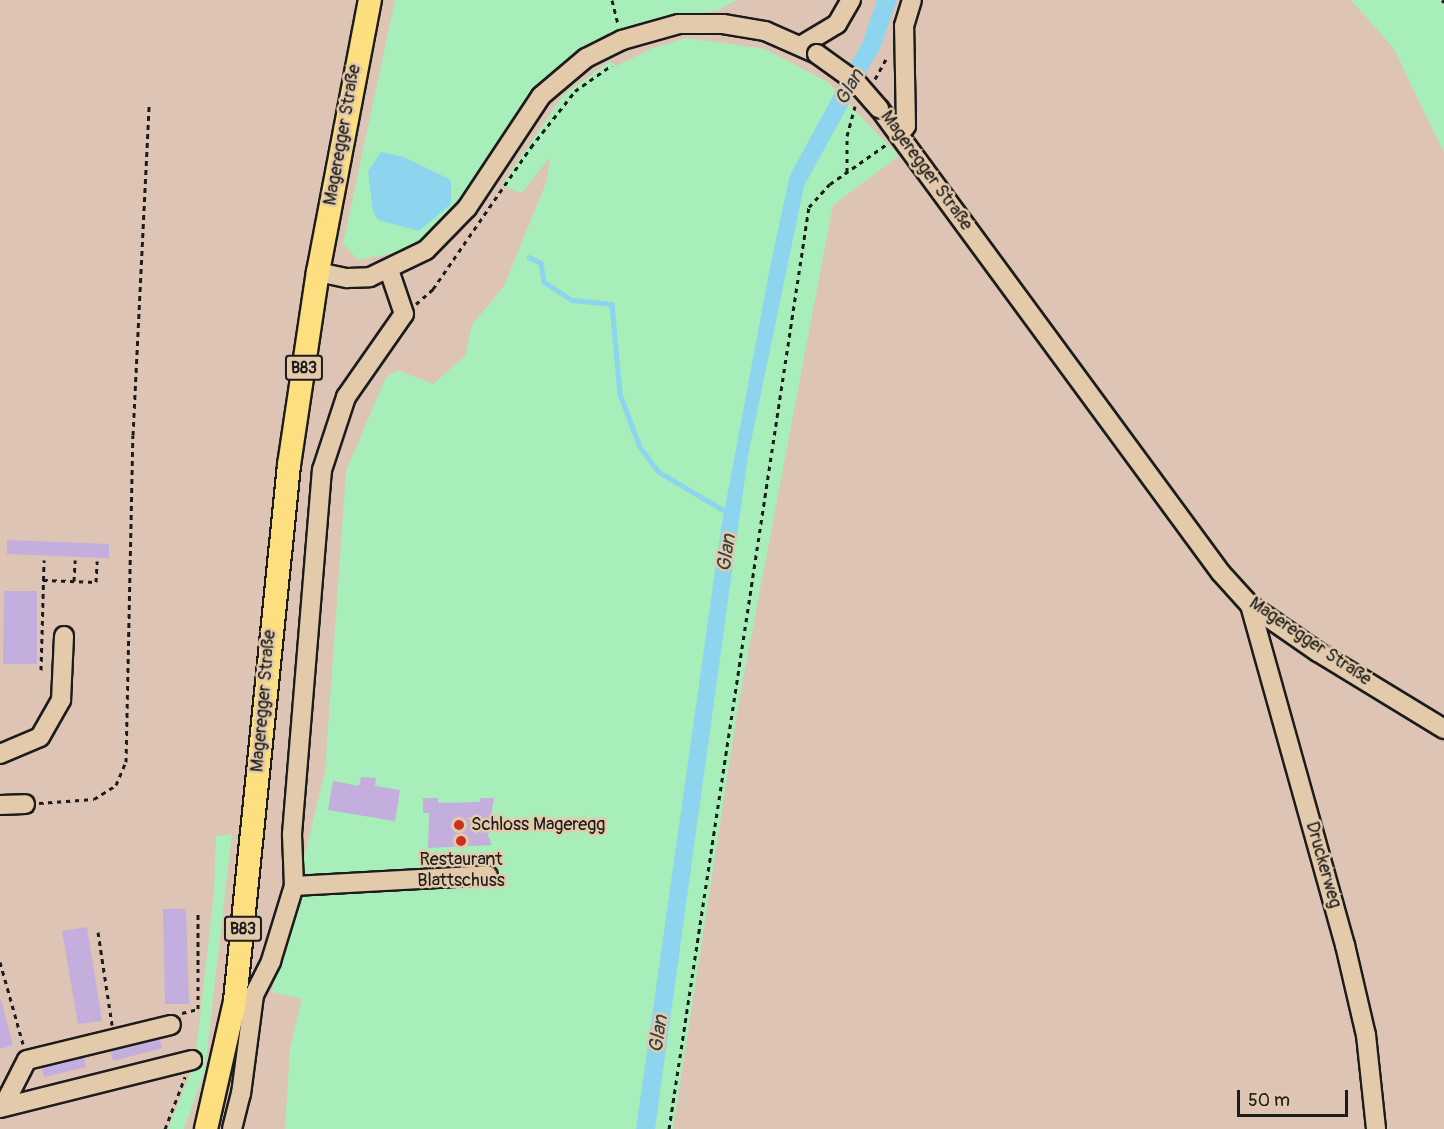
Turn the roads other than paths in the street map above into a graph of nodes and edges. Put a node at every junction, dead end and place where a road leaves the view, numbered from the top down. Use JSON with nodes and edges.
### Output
{"nodes":[{"id":1,"x":370,"y":0,"type":"edge"},
{"id":2,"x":851,"y":0,"type":"edge"},
{"id":3,"x":912,"y":0,"type":"edge"},
{"id":4,"x":809,"y":49,"type":"junction"},
{"id":5,"x":897,"y":136,"type":"junction"},
{"id":6,"x":389,"y":270,"type":"junction"},
{"id":7,"x":318,"y":272,"type":"junction"},
{"id":8,"x":1250,"y":605,"type":"junction"},
{"id":9,"x":64,"y":636,"type":"dead end"},
{"id":10,"x":1444,"y":729,"type":"edge"},
{"id":11,"x":0,"y":754,"type":"edge"},
{"id":12,"x":26,"y":804,"type":"road end"},
{"id":13,"x":0,"y":805,"type":"edge"},
{"id":14,"x":488,"y":875,"type":"dead end"},
{"id":15,"x":294,"y":886,"type":"junction"},
{"id":16,"x":171,"y":1025,"type":"road end"},
{"id":17,"x":192,"y":1060,"type":"road end"},
{"id":18,"x":5,"y":1107,"type":"edge"},
{"id":19,"x":206,"y":1129,"type":"edge"},
{"id":20,"x":232,"y":1129,"type":"edge"},
{"id":21,"x":1376,"y":1129,"type":"edge"}],
"edges":[{"from":1,"to":7,"type":"main road","name":"Mageregger Straße","number":"B83"},
{"from":2,"to":4,"type":"street"},
{"from":3,"to":5,"type":"street"},
{"from":4,"to":5,"type":"street","name":"Mageregger Straße","bridge":true},
{"from":4,"to":6,"type":"street","name":"Mageregger Straße"},
{"from":5,"to":8,"type":"street","name":"Mageregger Straße"},
{"from":6,"to":7,"type":"street","name":"Mageregger Straße"},
{"from":6,"to":15,"type":"street"},
{"from":7,"to":19,"type":"main road","name":"Mageregger Straße","number":"B83"},
{"from":8,"to":10,"type":"street","name":"Mageregger Straße"},
{"from":8,"to":21,"type":"street","name":"Druckerweg"},
{"from":9,"to":11,"type":"street"},
{"from":12,"to":13,"type":"street"},
{"from":14,"to":15,"type":"street"},
{"from":15,"to":20,"type":"street"},
{"from":16,"to":18,"type":"street"},
{"from":17,"to":18,"type":"street"}]}
